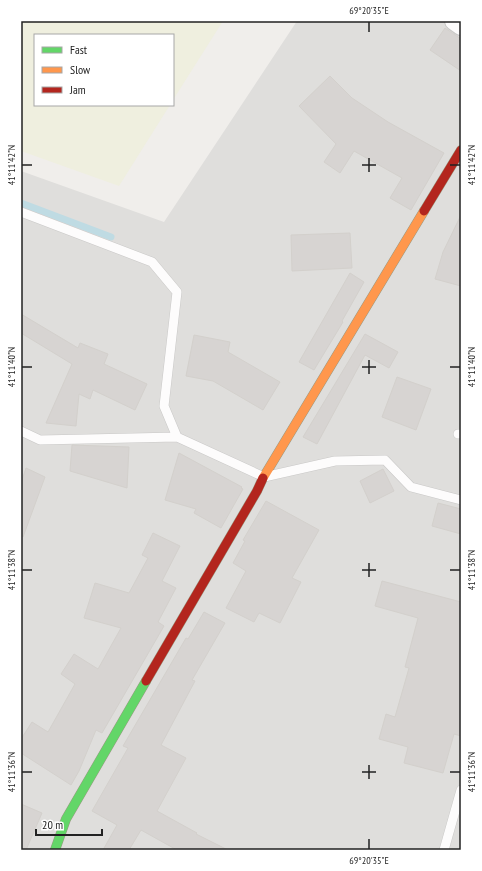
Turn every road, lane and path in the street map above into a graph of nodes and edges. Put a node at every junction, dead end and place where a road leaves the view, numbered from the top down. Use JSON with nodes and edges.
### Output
{"nodes":[{"id":1,"x":454,"y":21,"type":"edge"},
{"id":2,"x":461,"y":26,"type":"edge"},
{"id":3,"x":461,"y":150,"type":"edge"},
{"id":4,"x":21,"y":212,"type":"edge"},
{"id":5,"x":21,"y":431,"type":"edge"},
{"id":6,"x":177,"y":437,"type":"junction"},
{"id":7,"x":264,"y":477,"type":"junction"},
{"id":8,"x":461,"y":500,"type":"edge"},
{"id":9,"x":461,"y":790,"type":"edge"},
{"id":10,"x":55,"y":850,"type":"edge"},
{"id":11,"x":444,"y":850,"type":"edge"}],
"edges":[{"from":1,"to":2,"type":"street"},
{"from":3,"to":7,"type":"street"},
{"from":4,"to":6,"type":"lane"},
{"from":5,"to":6,"type":"lane"},
{"from":6,"to":7,"type":"lane"},
{"from":7,"to":8,"type":"lane"},
{"from":7,"to":10,"type":"street"},
{"from":9,"to":11,"type":"lane"}]}
